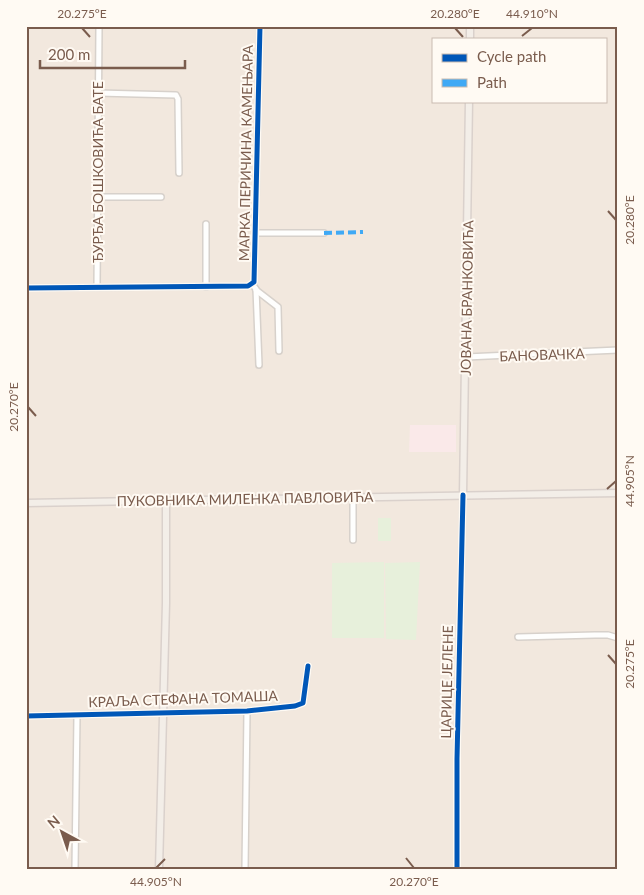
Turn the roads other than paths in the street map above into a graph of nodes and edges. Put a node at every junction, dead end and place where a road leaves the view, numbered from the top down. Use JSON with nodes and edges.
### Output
{"nodes":[{"id":1,"x":99,"y":26,"type":"edge"},
{"id":2,"x":260,"y":26,"type":"edge"},
{"id":3,"x":98,"y":93,"type":"junction"},
{"id":4,"x":470,"y":102,"type":"edge"},
{"id":5,"x":178,"y":173,"type":"dead end"},
{"id":6,"x":97,"y":197,"type":"junction"},
{"id":7,"x":161,"y":197,"type":"dead end"},
{"id":8,"x":206,"y":224,"type":"dead end"},
{"id":9,"x":256,"y":233,"type":"junction"},
{"id":10,"x":324,"y":233,"type":"dead end"},
{"id":11,"x":254,"y":282,"type":"junction"},
{"id":12,"x":98,"y":287,"type":"junction"},
{"id":13,"x":206,"y":287,"type":"junction"},
{"id":14,"x":26,"y":288,"type":"edge"},
{"id":15,"x":256,"y":290,"type":"junction"},
{"id":16,"x":279,"y":350,"type":"dead end"},
{"id":17,"x":618,"y":350,"type":"edge"},
{"id":18,"x":466,"y":357,"type":"junction"},
{"id":19,"x":258,"y":365,"type":"dead end"},
{"id":20,"x":618,"y":493,"type":"edge"},
{"id":21,"x":463,"y":495,"type":"junction"},
{"id":22,"x":354,"y":497,"type":"junction"},
{"id":23,"x":166,"y":500,"type":"junction"},
{"id":24,"x":26,"y":503,"type":"edge"},
{"id":25,"x":352,"y":540,"type":"dead end"},
{"id":26,"x":518,"y":637,"type":"dead end"},
{"id":27,"x":618,"y":638,"type":"edge"},
{"id":28,"x":308,"y":666,"type":"dead end"},
{"id":29,"x":247,"y":711,"type":"junction"},
{"id":30,"x":164,"y":713,"type":"junction"},
{"id":31,"x":78,"y":715,"type":"junction"},
{"id":32,"x":26,"y":716,"type":"edge"},
{"id":33,"x":75,"y":869,"type":"edge"},
{"id":34,"x":159,"y":869,"type":"edge"},
{"id":35,"x":245,"y":869,"type":"edge"},
{"id":36,"x":457,"y":869,"type":"edge"}],
"edges":[{"from":1,"to":3,"type":"street","name":"ЂУРЂА БОШКОВИЋА БАТЕ"},
{"from":2,"to":9,"type":"street","name":"МАРКА ПЕРИЧИНА КАМЕЊАРА"},
{"from":3,"to":5,"type":"street"},
{"from":3,"to":6,"type":"street","name":"ЂУРЂА БОШКОВИЋА БАТЕ"},
{"from":4,"to":18,"type":"main road","name":"ЈОВАНА БРАНКОВИЋА"},
{"from":6,"to":7,"type":"street"},
{"from":6,"to":12,"type":"street","name":"ЂУРЂА БОШКОВИЋА БАТЕ"},
{"from":8,"to":13,"type":"street"},
{"from":9,"to":10,"type":"street"},
{"from":9,"to":11,"type":"street","name":"МАРКА ПЕРИЧИНА КАМЕЊАРА"},
{"from":11,"to":13,"type":"street"},
{"from":11,"to":15,"type":"street"},
{"from":12,"to":13,"type":"street"},
{"from":12,"to":14,"type":"street"},
{"from":15,"to":16,"type":"street"},
{"from":15,"to":19,"type":"street"},
{"from":17,"to":18,"type":"street","name":"БАНОВАЧКА"},
{"from":18,"to":21,"type":"main road","name":"ЈОВАНА БРАНКОВИЋА"},
{"from":20,"to":21,"type":"main road","name":"ПУКОВНИКА МИЛЕНКА ПАВЛОВИЋА"},
{"from":21,"to":22,"type":"main road","name":"ПУКОВНИКА МИЛЕНКА ПАВЛОВИЋА"},
{"from":21,"to":36,"type":"street","name":"ЦАРИЦЕ ЈЕЛЕНЕ"},
{"from":22,"to":23,"type":"main road","name":"ПУКОВНИКА МИЛЕНКА ПАВЛОВИЋА"},
{"from":22,"to":25,"type":"street"},
{"from":23,"to":24,"type":"main road","name":"ПУКОВНИКА МИЛЕНКА ПАВЛОВИЋА"},
{"from":23,"to":30,"type":"main road"},
{"from":26,"to":27,"type":"street"},
{"from":28,"to":29,"type":"street","name":"КРАЉА СТЕФАНА ТОМАША"},
{"from":29,"to":30,"type":"street","name":"КРАЉА СТЕФАНА ТОМАША"},
{"from":29,"to":35,"type":"street"},
{"from":30,"to":31,"type":"street","name":"КРАЉА СТЕФАНА ТОМАША"},
{"from":30,"to":34,"type":"main road"},
{"from":31,"to":32,"type":"street","name":"КРАЉА СТЕФАНА ТОМАША"},
{"from":31,"to":33,"type":"street"}]}
